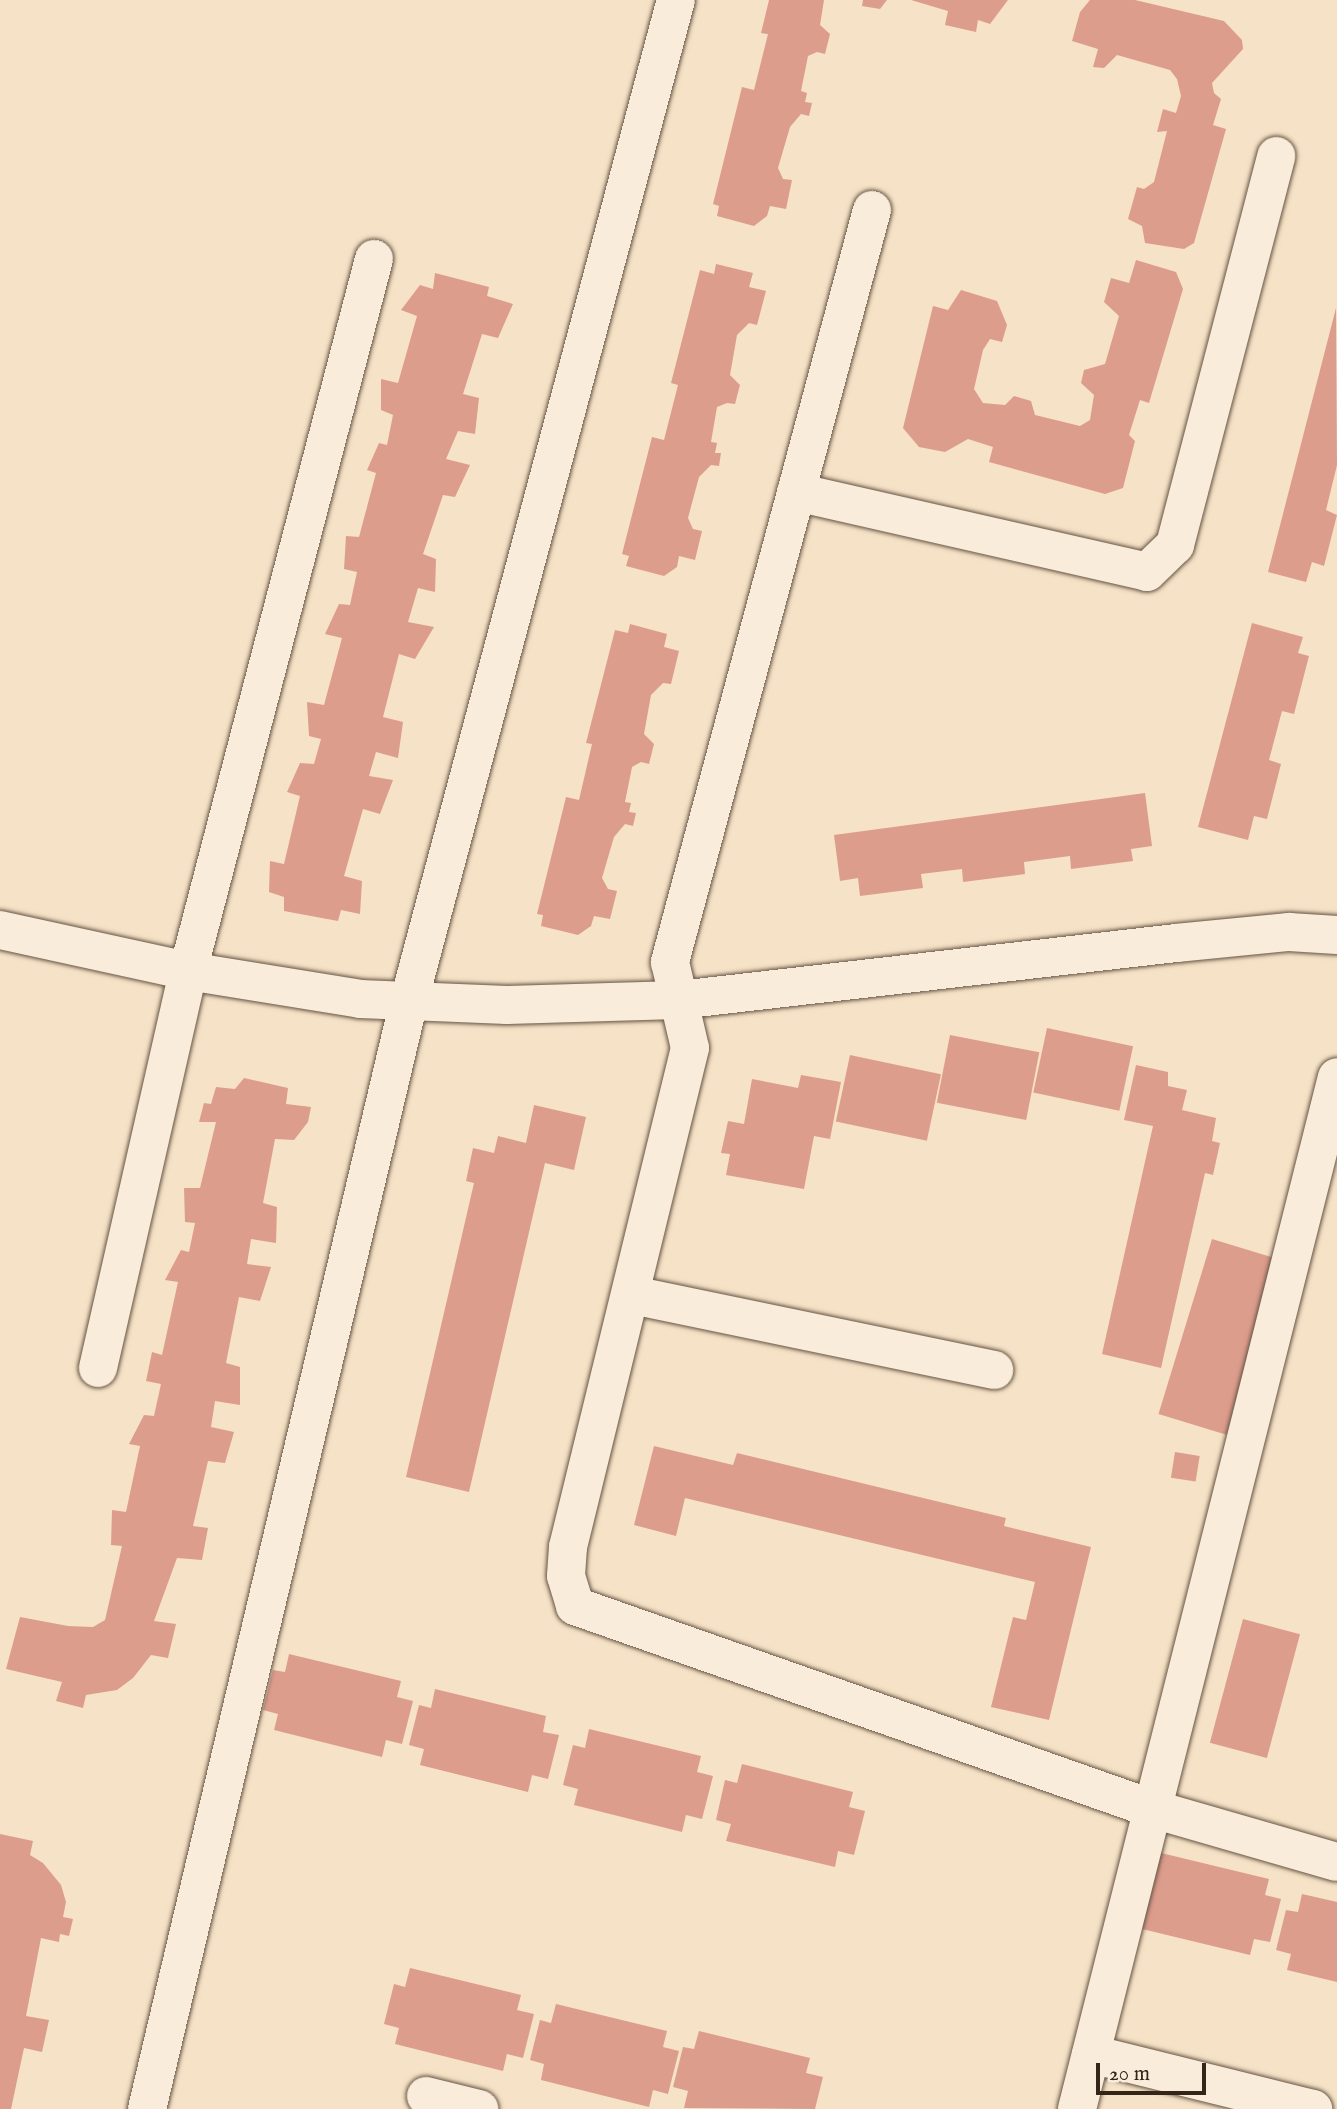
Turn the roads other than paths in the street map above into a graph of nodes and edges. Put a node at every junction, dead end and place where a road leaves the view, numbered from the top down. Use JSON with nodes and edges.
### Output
{"nodes":[{"id":1,"x":676,"y":0,"type":"edge"},
{"id":2,"x":1276,"y":156,"type":"dead end"},
{"id":3,"x":872,"y":210,"type":"dead end"},
{"id":4,"x":374,"y":259,"type":"dead end"},
{"id":5,"x":796,"y":492,"type":"junction"},
{"id":6,"x":0,"y":930,"type":"edge"},
{"id":7,"x":1337,"y":935,"type":"edge"},
{"id":8,"x":188,"y":971,"type":"junction"},
{"id":9,"x":679,"y":1000,"type":"junction"},
{"id":10,"x":409,"y":1001,"type":"junction"},
{"id":11,"x":1337,"y":1077,"type":"edge"},
{"id":12,"x":632,"y":1295,"type":"junction"},
{"id":13,"x":98,"y":1368,"type":"dead end"},
{"id":14,"x":994,"y":1370,"type":"dead end"},
{"id":15,"x":1153,"y":1809,"type":"junction"},
{"id":16,"x":1337,"y":1861,"type":"edge"},
{"id":17,"x":1091,"y":2054,"type":"junction"},
{"id":18,"x":426,"y":2096,"type":"dead end"},
{"id":19,"x":147,"y":2109,"type":"edge"},
{"id":20,"x":480,"y":2109,"type":"edge"},
{"id":21,"x":1077,"y":2109,"type":"edge"},
{"id":22,"x":1313,"y":2109,"type":"edge"}],
"edges":[{"from":1,"to":10,"type":"street"},
{"from":2,"to":5,"type":"street"},
{"from":3,"to":5,"type":"street"},
{"from":4,"to":8,"type":"street"},
{"from":5,"to":9,"type":"street"},
{"from":6,"to":8,"type":"street"},
{"from":7,"to":9,"type":"street"},
{"from":8,"to":10,"type":"street"},
{"from":8,"to":13,"type":"street"},
{"from":9,"to":10,"type":"street"},
{"from":9,"to":12,"type":"street"},
{"from":10,"to":19,"type":"street"},
{"from":11,"to":15,"type":"street"},
{"from":12,"to":14,"type":"street"},
{"from":12,"to":15,"type":"street"},
{"from":15,"to":16,"type":"street"},
{"from":15,"to":17,"type":"street"},
{"from":17,"to":21,"type":"street"},
{"from":17,"to":22,"type":"street"},
{"from":18,"to":20,"type":"street"}]}
